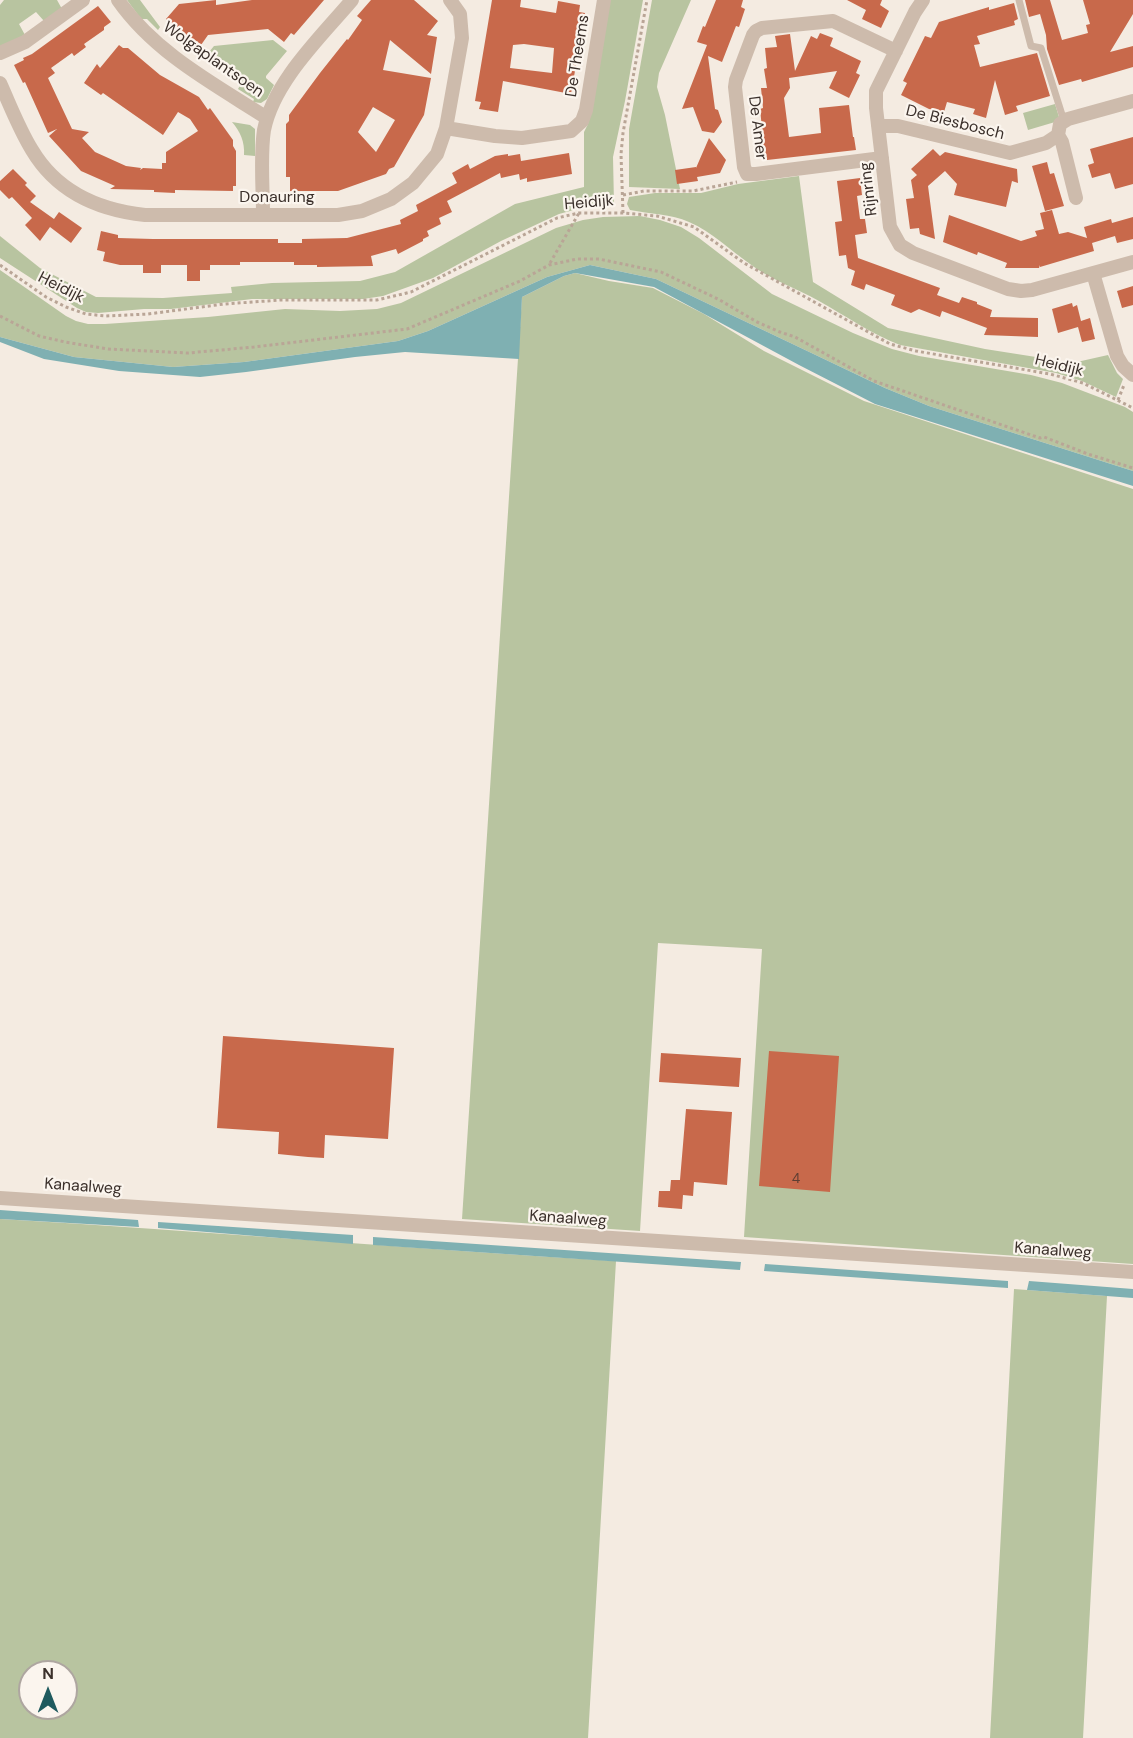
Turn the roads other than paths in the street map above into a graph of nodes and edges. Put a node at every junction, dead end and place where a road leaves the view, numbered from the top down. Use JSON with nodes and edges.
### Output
{"nodes":[{"id":1,"x":82,"y":0,"type":"edge"},
{"id":2,"x":118,"y":0,"type":"edge"},
{"id":3,"x":352,"y":0,"type":"edge"},
{"id":4,"x":450,"y":0,"type":"edge"},
{"id":5,"x":604,"y":0,"type":"edge"},
{"id":6,"x":924,"y":0,"type":"edge"},
{"id":7,"x":1019,"y":0,"type":"edge"},
{"id":8,"x":896,"y":51,"type":"junction"},
{"id":9,"x":0,"y":53,"type":"edge"},
{"id":10,"x":0,"y":83,"type":"edge"},
{"id":11,"x":1133,"y":101,"type":"edge"},
{"id":12,"x":267,"y":118,"type":"junction"},
{"id":13,"x":1064,"y":121,"type":"junction"},
{"id":14,"x":878,"y":126,"type":"junction"},
{"id":15,"x":446,"y":128,"type":"junction"},
{"id":16,"x":1058,"y":135,"type":"junction"},
{"id":17,"x":882,"y":159,"type":"junction"},
{"id":18,"x":1076,"y":198,"type":"dead end"},
{"id":19,"x":263,"y":214,"type":"junction"},
{"id":20,"x":1133,"y":262,"type":"edge"},
{"id":21,"x":1093,"y":273,"type":"junction"},
{"id":22,"x":1133,"y":375,"type":"edge"},
{"id":23,"x":0,"y":1198,"type":"edge"},
{"id":24,"x":1133,"y":1272,"type":"edge"}],
"edges":[{"from":1,"to":9,"type":"street"},
{"from":2,"to":12,"type":"street","name":"Wolgaplantsoen"},
{"from":3,"to":12,"type":"street","name":"Wolgaplantsoen"},
{"from":4,"to":15,"type":"street","name":"Donauring"},
{"from":5,"to":15,"type":"street","name":"De Theems"},
{"from":6,"to":8,"type":"street","name":"Rijnring"},
{"from":7,"to":13,"type":"lane"},
{"from":8,"to":14,"type":"street","name":"Rijnring"},
{"from":8,"to":17,"type":"street","name":"De Amer"},
{"from":10,"to":19,"type":"street","name":"Donauring"},
{"from":11,"to":13,"type":"street"},
{"from":12,"to":19,"type":"street","name":"Wolgaplantsoen"},
{"from":13,"to":16,"type":"street"},
{"from":14,"to":16,"type":"street","name":"De Biesbosch"},
{"from":14,"to":17,"type":"street","name":"Rijnring"},
{"from":15,"to":19,"type":"street","name":"Donauring"},
{"from":16,"to":18,"type":"street"},
{"from":17,"to":21,"type":"street","name":"Rijnring"},
{"from":20,"to":21,"type":"street","name":"Rijnring"},
{"from":21,"to":22,"type":"street"},
{"from":23,"to":24,"type":"street","name":"Kanaalweg"}]}
